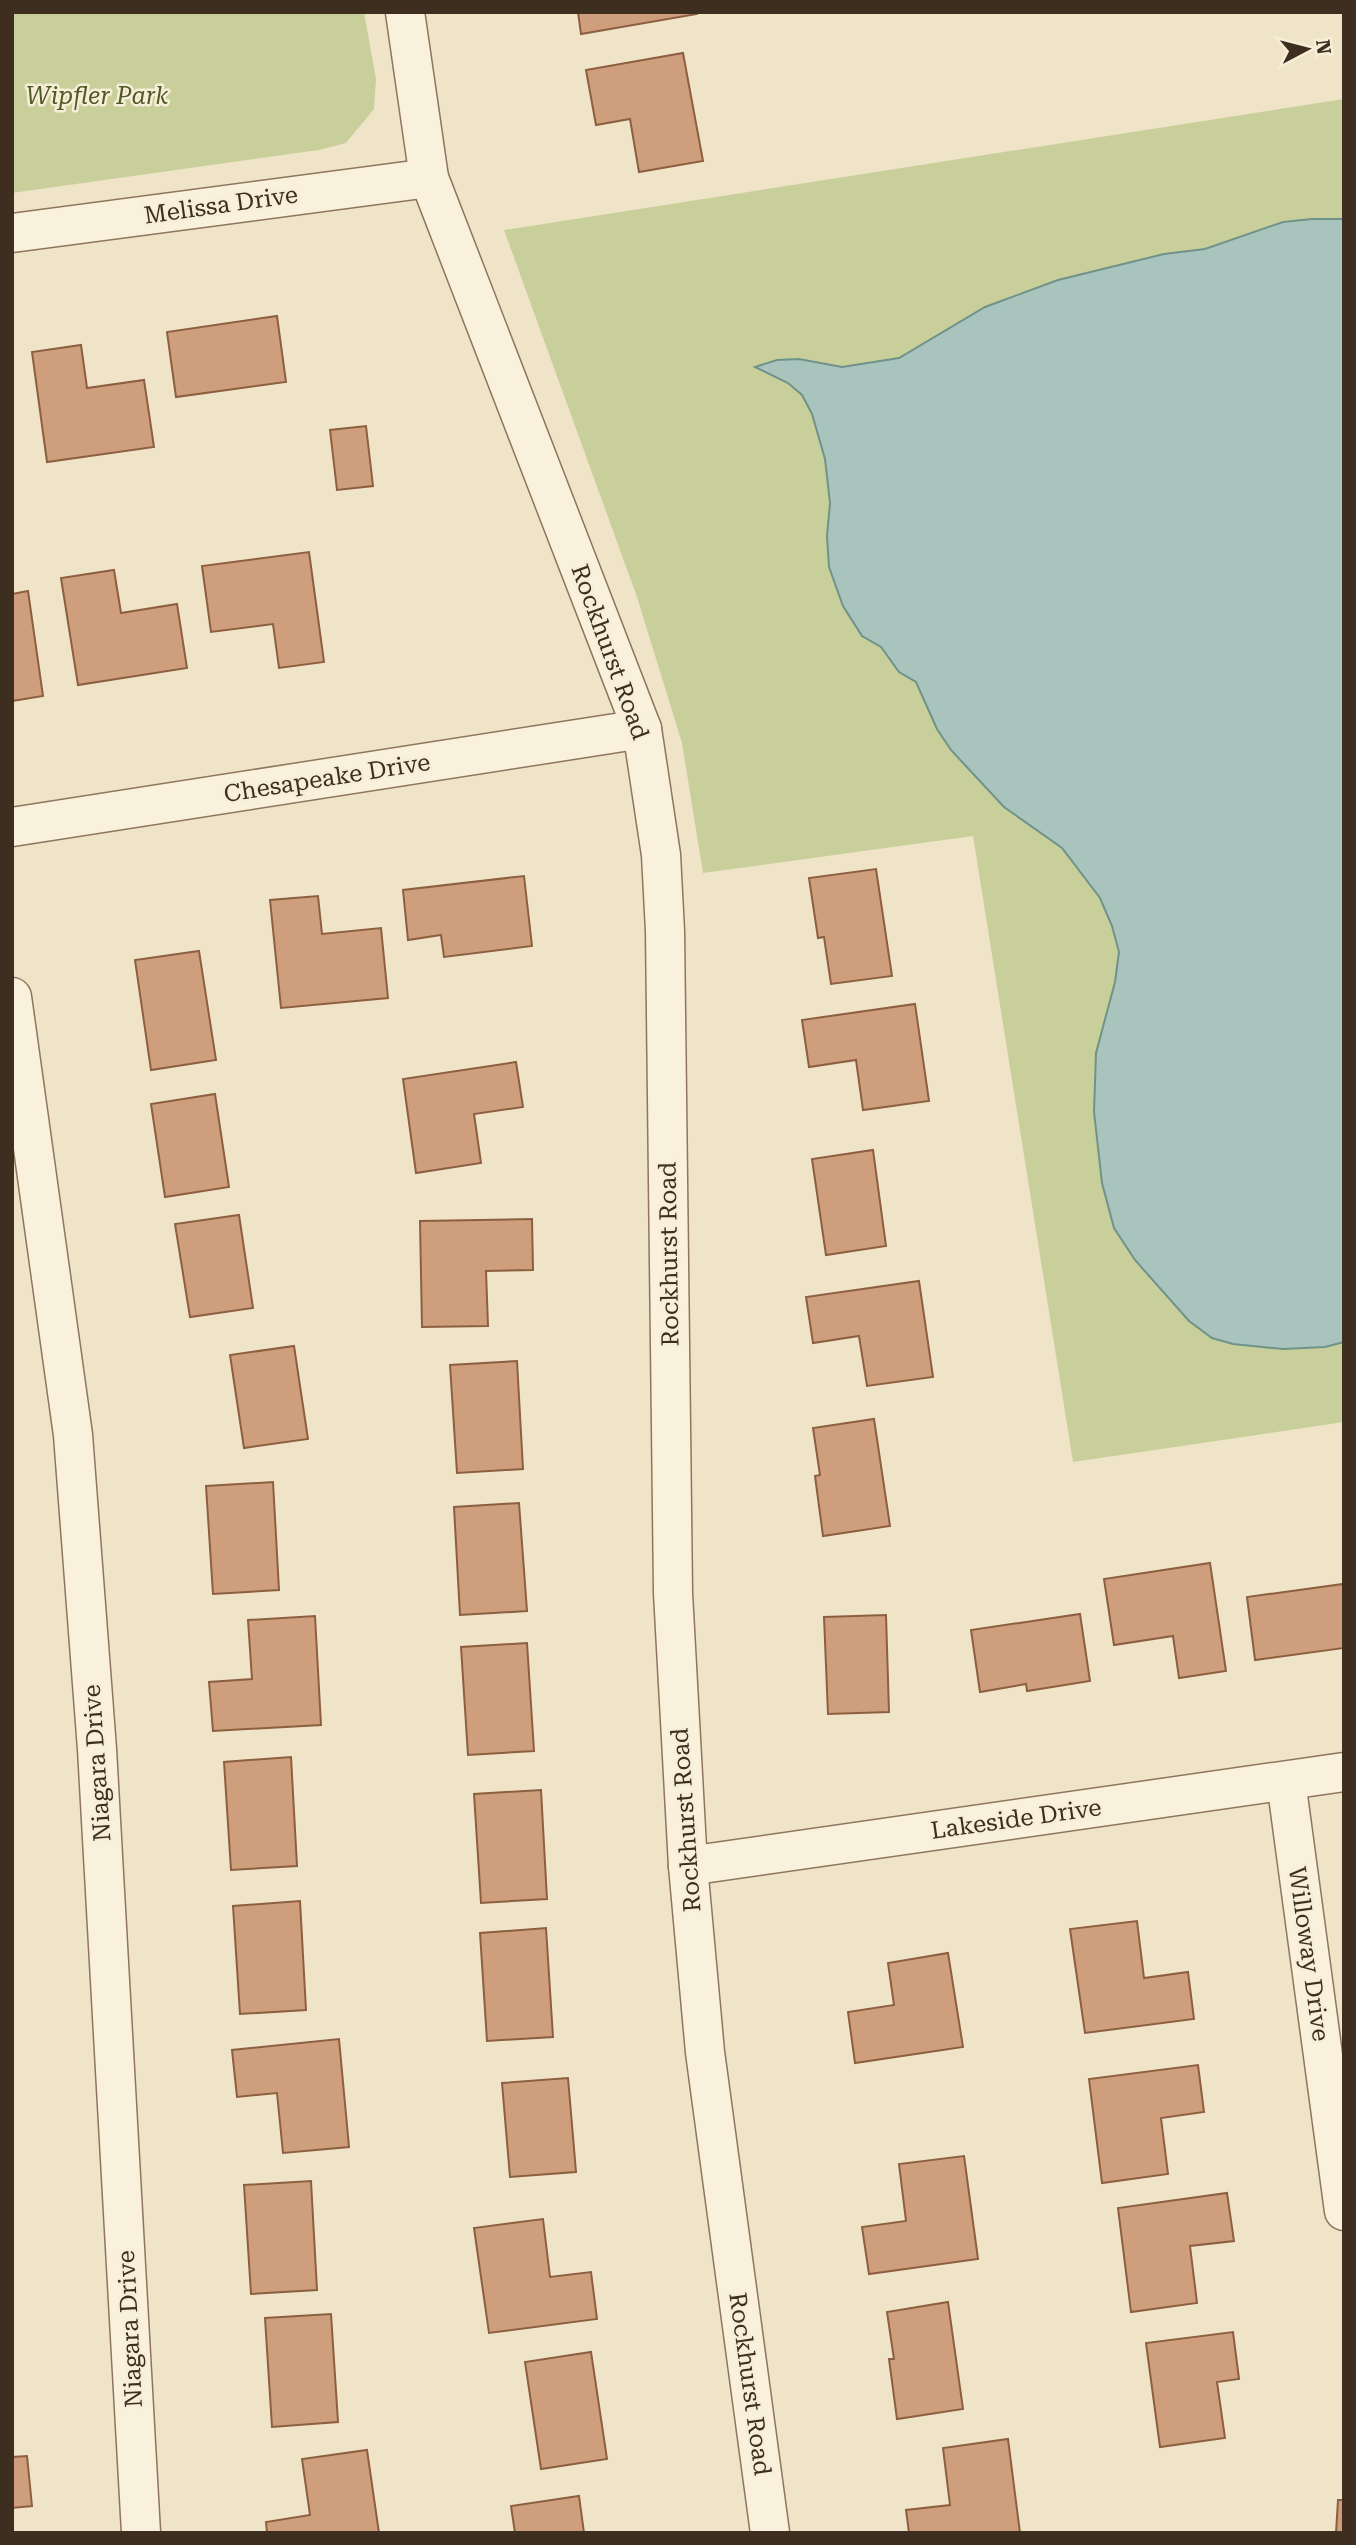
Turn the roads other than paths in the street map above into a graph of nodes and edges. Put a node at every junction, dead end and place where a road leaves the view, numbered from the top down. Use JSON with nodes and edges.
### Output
{"nodes":[{"id":1,"x":405,"y":12,"type":"edge"},
{"id":2,"x":429,"y":177,"type":"junction"},
{"id":3,"x":12,"y":233,"type":"edge"},
{"id":4,"x":642,"y":729,"type":"junction"},
{"id":5,"x":12,"y":827,"type":"edge"},
{"id":6,"x":12,"y":997,"type":"edge"},
{"id":7,"x":1344,"y":1772,"type":"edge"},
{"id":8,"x":1286,"y":1781,"type":"junction"},
{"id":9,"x":688,"y":1867,"type":"junction"},
{"id":10,"x":1344,"y":2211,"type":"edge"},
{"id":11,"x":141,"y":2533,"type":"edge"},
{"id":12,"x":770,"y":2533,"type":"edge"}],
"edges":[{"from":1,"to":2,"type":"street","name":"Rockhurst Road"},
{"from":2,"to":3,"type":"street","name":"Melissa Drive"},
{"from":2,"to":4,"type":"street","name":"Rockhurst Road"},
{"from":4,"to":5,"type":"street","name":"Chesapeake Drive"},
{"from":4,"to":9,"type":"street","name":"Rockhurst Road"},
{"from":6,"to":11,"type":"street","name":"Niagara Drive"},
{"from":7,"to":8,"type":"street","name":"Lakeside Drive"},
{"from":8,"to":9,"type":"street","name":"Lakeside Drive"},
{"from":8,"to":10,"type":"street","name":"Willoway Drive"},
{"from":9,"to":12,"type":"street","name":"Rockhurst Road"}]}
